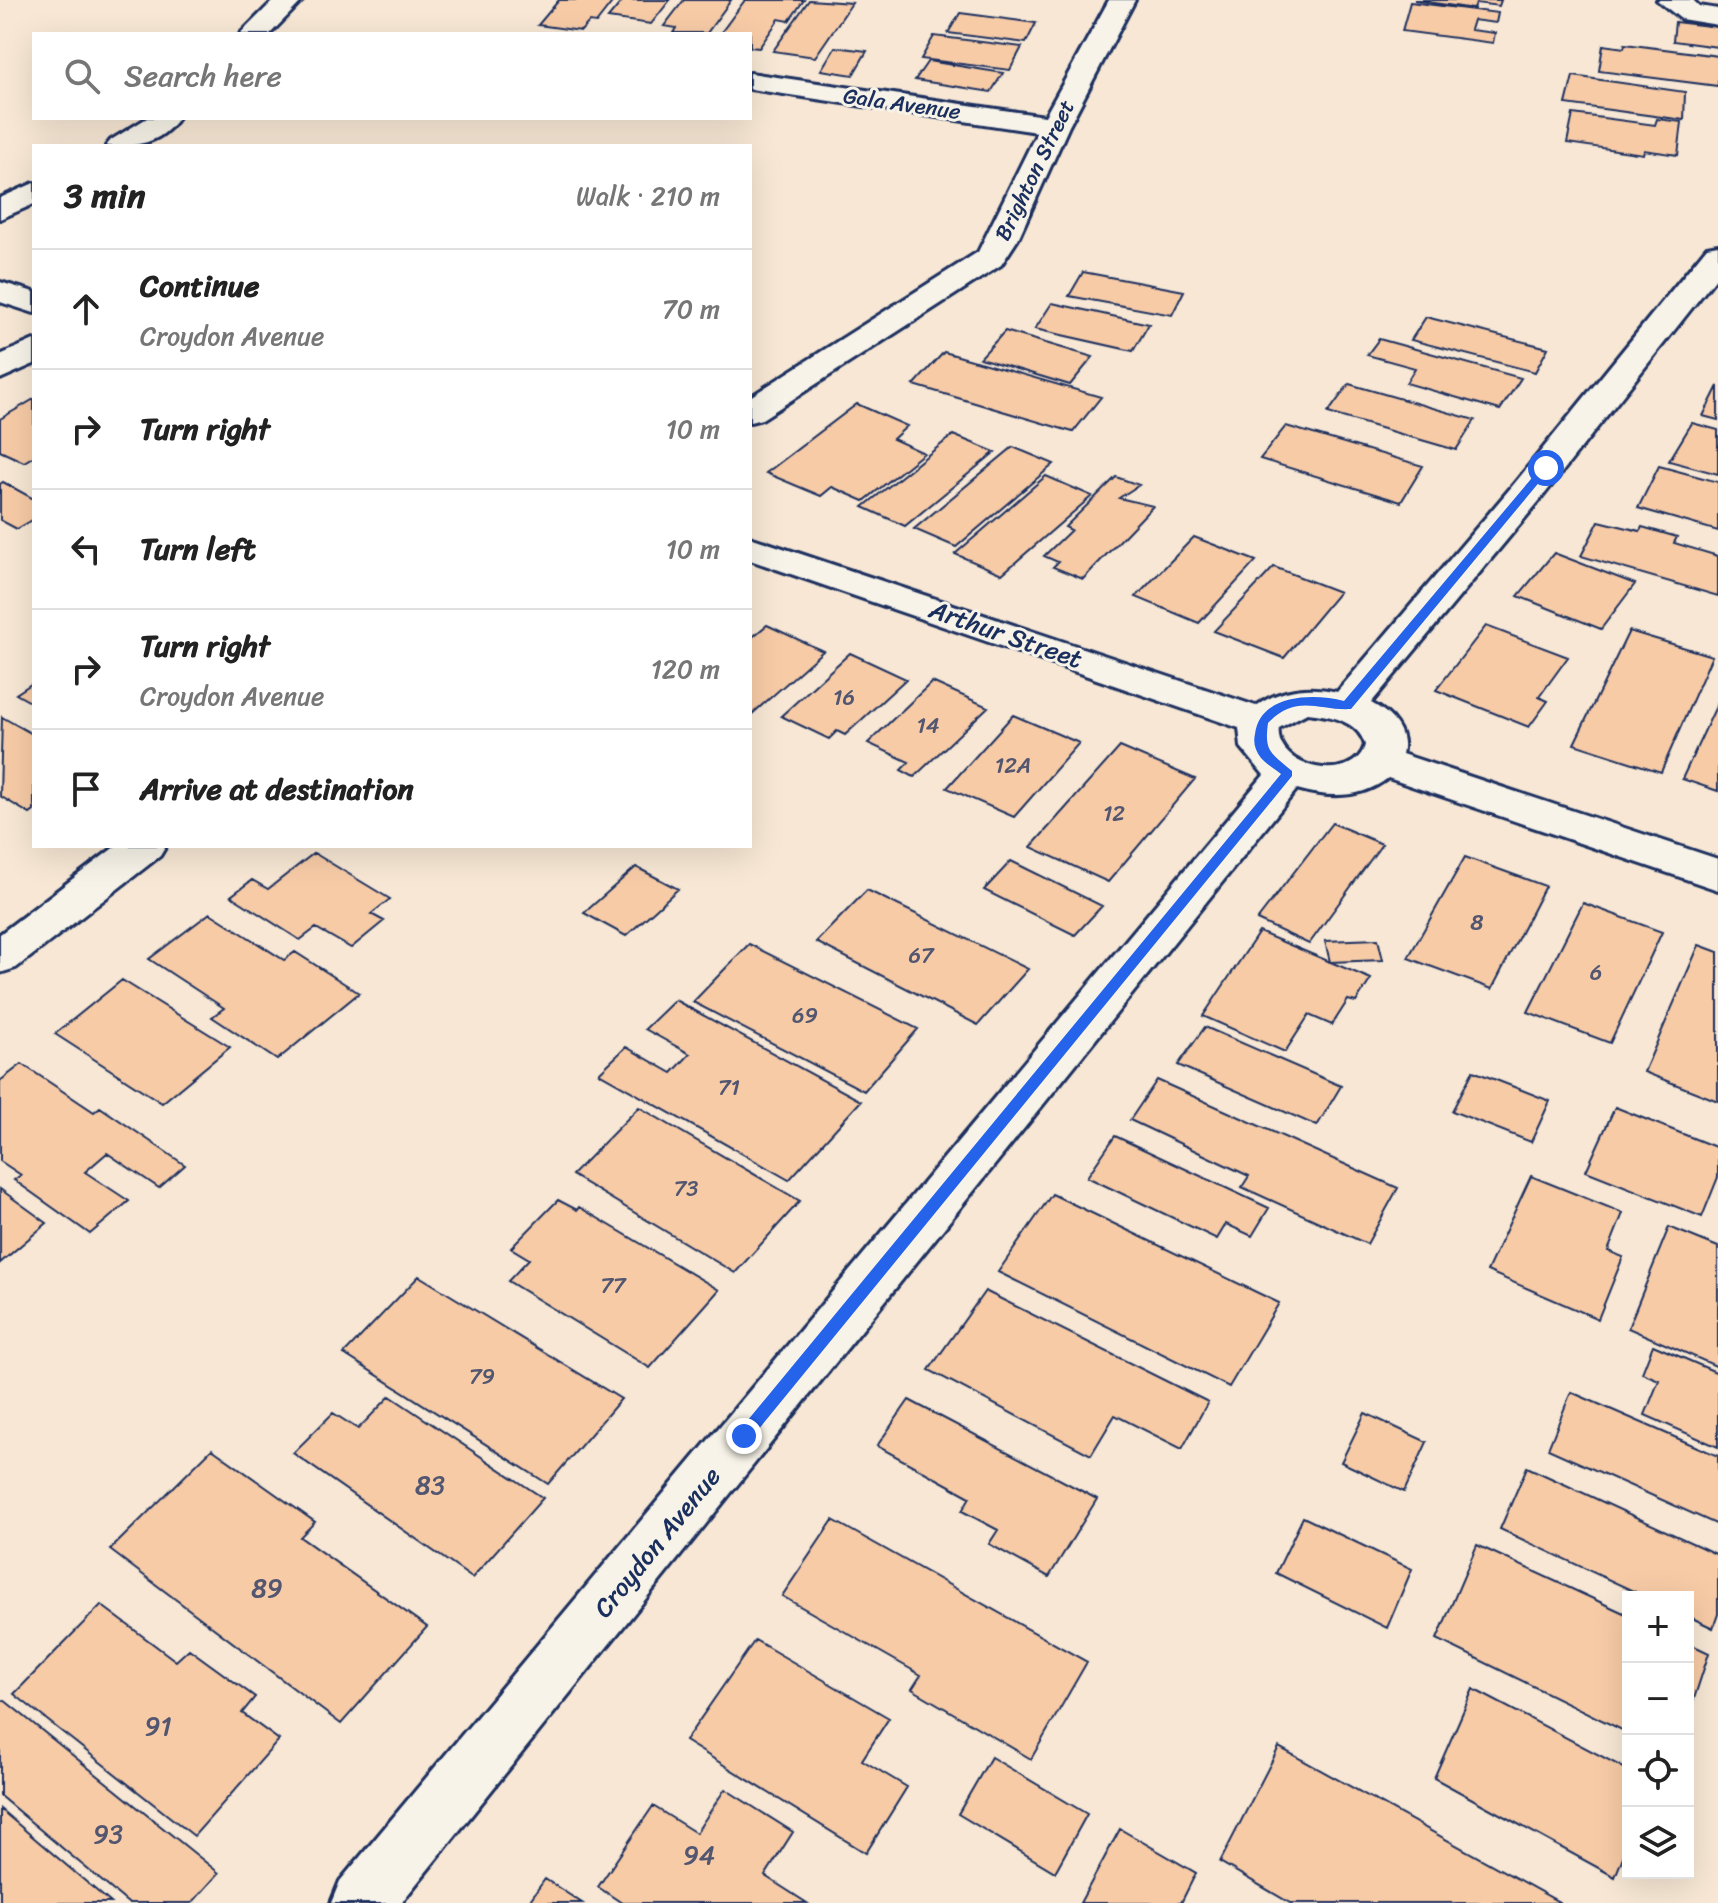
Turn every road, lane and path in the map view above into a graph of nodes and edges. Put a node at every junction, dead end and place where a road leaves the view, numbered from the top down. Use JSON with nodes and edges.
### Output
{"nodes":[{"id":1,"x":290,"y":0,"type":"edge"},
{"id":2,"x":1119,"y":0,"type":"edge"},
{"id":3,"x":1670,"y":0,"type":"edge"},
{"id":4,"x":1718,"y":17,"type":"edge"},
{"id":5,"x":256,"y":32,"type":"edge"},
{"id":6,"x":752,"y":81,"type":"edge"},
{"id":7,"x":162,"y":120,"type":"edge"},
{"id":8,"x":1054,"y":126,"type":"junction"},
{"id":9,"x":125,"y":144,"type":"edge"},
{"id":10,"x":32,"y":193,"type":"edge"},
{"id":11,"x":0,"y":210,"type":"edge"},
{"id":12,"x":1718,"y":254,"type":"edge"},
{"id":13,"x":0,"y":292,"type":"edge"},
{"id":14,"x":32,"y":302,"type":"edge"},
{"id":15,"x":32,"y":351,"type":"edge"},
{"id":16,"x":0,"y":369,"type":"edge"},
{"id":17,"x":752,"y":411,"type":"edge"},
{"id":18,"x":752,"y":549,"type":"edge"},
{"id":19,"x":1347,"y":706,"type":"junction"},
{"id":20,"x":1262,"y":722,"type":"junction"},
{"id":21,"x":1380,"y":761,"type":"junction"},
{"id":22,"x":1288,"y":773,"type":"junction"},
{"id":23,"x":142,"y":848,"type":"edge"},
{"id":24,"x":1718,"y":875,"type":"edge"},
{"id":25,"x":0,"y":957,"type":"edge"},
{"id":26,"x":362,"y":1903,"type":"edge"}],
"edges":[{"from":1,"to":5,"type":"street"},
{"from":2,"to":8,"type":"street","name":"Brighton Street"},
{"from":3,"to":4,"type":"street"},
{"from":6,"to":8,"type":"street","name":"Gala Avenue"},
{"from":7,"to":9,"type":"street"},
{"from":8,"to":17,"type":"street","name":"Brighton Street"},
{"from":10,"to":11,"type":"street"},
{"from":12,"to":19,"type":"street"},
{"from":13,"to":14,"type":"street"},
{"from":15,"to":16,"type":"street"},
{"from":18,"to":20,"type":"street","name":"Arthur Street"},
{"from":19,"to":20,"type":"street"},
{"from":19,"to":21,"type":"street"},
{"from":20,"to":22,"type":"street"},
{"from":21,"to":22,"type":"street"},
{"from":21,"to":24,"type":"street"},
{"from":22,"to":26,"type":"street","name":"Croydon Avenue"},
{"from":23,"to":25,"type":"street"}]}
